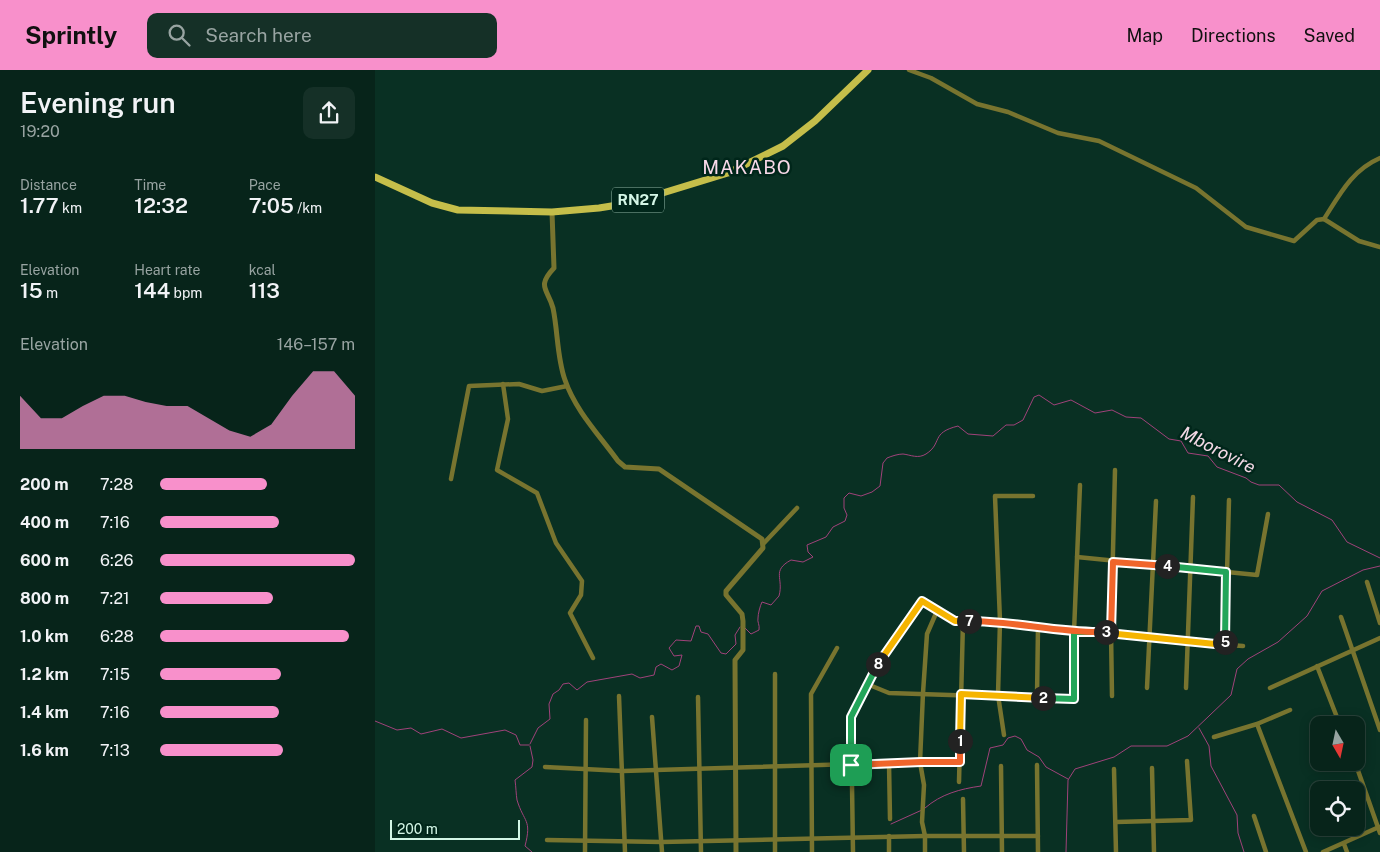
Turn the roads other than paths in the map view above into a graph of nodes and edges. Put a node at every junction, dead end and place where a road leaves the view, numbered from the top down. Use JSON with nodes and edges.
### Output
{"nodes":[{"id":1,"x":868,"y":70,"type":"edge"},
{"id":2,"x":909,"y":70,"type":"edge"},
{"id":3,"x":1380,"y":158,"type":"edge"},
{"id":4,"x":375,"y":177,"type":"edge"},
{"id":5,"x":552,"y":212,"type":"junction"},
{"id":6,"x":1325,"y":219,"type":"junction"},
{"id":7,"x":1380,"y":247,"type":"edge"},
{"id":8,"x":503,"y":384,"type":"junction"},
{"id":9,"x":567,"y":386,"type":"junction"},
{"id":10,"x":1115,"y":470,"type":"dead end"},
{"id":11,"x":451,"y":479,"type":"dead end"},
{"id":12,"x":1080,"y":485,"type":"dead end"},
{"id":13,"x":1033,"y":496,"type":"dead end"},
{"id":14,"x":1193,"y":497,"type":"dead end"},
{"id":15,"x":1229,"y":500,"type":"dead end"},
{"id":16,"x":1156,"y":501,"type":"dead end"},
{"id":17,"x":797,"y":508,"type":"dead end"},
{"id":18,"x":1268,"y":514,"type":"dead end"},
{"id":19,"x":764,"y":544,"type":"junction"},
{"id":20,"x":1077,"y":558,"type":"junction"},
{"id":21,"x":1113,"y":562,"type":"junction"},
{"id":22,"x":1151,"y":565,"type":"junction"},
{"id":23,"x":1189,"y":568,"type":"junction"},
{"id":24,"x":1226,"y":572,"type":"junction"},
{"id":25,"x":1367,"y":582,"type":"dead end"},
{"id":26,"x":937,"y":611,"type":"junction"},
{"id":27,"x":1341,"y":617,"type":"dead end"},
{"id":28,"x":963,"y":621,"type":"junction"},
{"id":29,"x":1000,"y":621,"type":"junction"},
{"id":30,"x":1380,"y":623,"type":"edge"},
{"id":31,"x":1038,"y":627,"type":"junction"},
{"id":32,"x":1074,"y":632,"type":"junction"},
{"id":33,"x":1111,"y":632,"type":"junction"},
{"id":34,"x":1149,"y":636,"type":"junction"},
{"id":35,"x":1380,"y":638,"type":"edge"},
{"id":36,"x":1186,"y":642,"type":"junction"},
{"id":37,"x":1225,"y":645,"type":"junction"},
{"id":38,"x":1243,"y":646,"type":"dead end"},
{"id":39,"x":837,"y":648,"type":"dead end"},
{"id":40,"x":1353,"y":649,"type":"junction"},
{"id":41,"x":593,"y":658,"type":"dead end"},
{"id":42,"x":1317,"y":666,"type":"junction"},
{"id":43,"x":775,"y":674,"type":"dead end"},
{"id":44,"x":867,"y":684,"type":"junction"},
{"id":45,"x":1147,"y":688,"type":"dead end"},
{"id":46,"x":1186,"y":688,"type":"dead end"},
{"id":47,"x":1270,"y":688,"type":"dead end"},
{"id":48,"x":923,"y":693,"type":"junction"},
{"id":49,"x":961,"y":694,"type":"junction"},
{"id":50,"x":998,"y":695,"type":"junction"},
{"id":51,"x":619,"y":696,"type":"dead end"},
{"id":52,"x":1112,"y":696,"type":"dead end"},
{"id":53,"x":698,"y":697,"type":"dead end"},
{"id":54,"x":1037,"y":697,"type":"junction"},
{"id":55,"x":1290,"y":710,"type":"dead end"},
{"id":56,"x":1336,"y":716,"type":"edge"},
{"id":57,"x":652,"y":717,"type":"dead end"},
{"id":58,"x":586,"y":720,"type":"dead end"},
{"id":59,"x":1257,"y":724,"type":"junction"},
{"id":60,"x":1380,"y":730,"type":"edge"},
{"id":61,"x":1004,"y":734,"type":"dead end"},
{"id":62,"x":1215,"y":737,"type":"dead end"},
{"id":63,"x":1187,"y":760,"type":"dead end"},
{"id":64,"x":921,"y":762,"type":"junction"},
{"id":65,"x":960,"y":762,"type":"junction"},
{"id":66,"x":889,"y":763,"type":"junction"},
{"id":67,"x":812,"y":765,"type":"junction"},
{"id":68,"x":851,"y":765,"type":"junction"},
{"id":69,"x":1037,"y":765,"type":"dead end"},
{"id":70,"x":1001,"y":766,"type":"dead end"},
{"id":71,"x":545,"y":767,"type":"dead end"},
{"id":72,"x":776,"y":767,"type":"junction"},
{"id":73,"x":1153,"y":768,"type":"dead end"},
{"id":74,"x":585,"y":769,"type":"junction"},
{"id":75,"x":737,"y":769,"type":"junction"},
{"id":76,"x":1114,"y":769,"type":"dead end"},
{"id":77,"x":657,"y":770,"type":"junction"},
{"id":78,"x":700,"y":770,"type":"junction"},
{"id":79,"x":623,"y":771,"type":"junction"},
{"id":80,"x":1358,"y":771,"type":"edge"},
{"id":81,"x":959,"y":782,"type":"dead end"},
{"id":82,"x":963,"y":799,"type":"dead end"},
{"id":83,"x":1254,"y":816,"type":"dead end"},
{"id":84,"x":890,"y":819,"type":"dead end"},
{"id":85,"x":1115,"y":822,"type":"junction"},
{"id":86,"x":1154,"y":822,"type":"junction"},
{"id":87,"x":1379,"y":829,"type":"edge"},
{"id":88,"x":889,"y":836,"type":"junction"},
{"id":89,"x":925,"y":836,"type":"junction"},
{"id":90,"x":963,"y":836,"type":"junction"},
{"id":91,"x":1002,"y":836,"type":"junction"},
{"id":92,"x":1037,"y":836,"type":"junction"},
{"id":93,"x":852,"y":837,"type":"junction"},
{"id":94,"x":775,"y":838,"type":"junction"},
{"id":95,"x":812,"y":839,"type":"junction"},
{"id":96,"x":547,"y":840,"type":"dead end"},
{"id":97,"x":585,"y":840,"type":"junction"},
{"id":98,"x":626,"y":840,"type":"junction"},
{"id":99,"x":736,"y":840,"type":"junction"},
{"id":100,"x":701,"y":841,"type":"junction"},
{"id":101,"x":662,"y":842,"type":"junction"},
{"id":102,"x":1344,"y":844,"type":"junction"},
{"id":103,"x":585,"y":852,"type":"edge"},
{"id":104,"x":625,"y":852,"type":"edge"},
{"id":105,"x":662,"y":852,"type":"edge"},
{"id":106,"x":701,"y":852,"type":"edge"},
{"id":107,"x":737,"y":852,"type":"edge"},
{"id":108,"x":775,"y":852,"type":"edge"},
{"id":109,"x":812,"y":852,"type":"edge"},
{"id":110,"x":853,"y":852,"type":"edge"},
{"id":111,"x":889,"y":852,"type":"edge"},
{"id":112,"x":925,"y":852,"type":"edge"},
{"id":113,"x":963,"y":852,"type":"edge"},
{"id":114,"x":1002,"y":852,"type":"edge"},
{"id":115,"x":1038,"y":852,"type":"edge"},
{"id":116,"x":1116,"y":852,"type":"edge"},
{"id":117,"x":1154,"y":852,"type":"edge"},
{"id":118,"x":1266,"y":852,"type":"edge"},
{"id":119,"x":1306,"y":852,"type":"edge"},
{"id":120,"x":1323,"y":852,"type":"edge"},
{"id":121,"x":1347,"y":852,"type":"edge"}],
"edges":[{"from":1,"to":5,"type":"main road","number":"RN27"},
{"from":2,"to":6,"type":"street"},
{"from":3,"to":6,"type":"street"},
{"from":4,"to":5,"type":"main road","number":"RN27"},
{"from":5,"to":9,"type":"street"},
{"from":6,"to":7,"type":"street"},
{"from":8,"to":9,"type":"street"},
{"from":8,"to":11,"type":"street"},
{"from":8,"to":41,"type":"street"},
{"from":9,"to":19,"type":"street"},
{"from":10,"to":21,"type":"street"},
{"from":12,"to":20,"type":"street"},
{"from":13,"to":29,"type":"street"},
{"from":14,"to":23,"type":"street"},
{"from":15,"to":24,"type":"street"},
{"from":16,"to":22,"type":"street"},
{"from":17,"to":19,"type":"street"},
{"from":18,"to":24,"type":"street"},
{"from":19,"to":75,"type":"street"},
{"from":20,"to":21,"type":"street"},
{"from":20,"to":32,"type":"street"},
{"from":21,"to":22,"type":"street"},
{"from":21,"to":33,"type":"street"},
{"from":22,"to":23,"type":"street"},
{"from":22,"to":34,"type":"street"},
{"from":23,"to":24,"type":"street"},
{"from":23,"to":36,"type":"street"},
{"from":24,"to":37,"type":"street"},
{"from":25,"to":30,"type":"street"},
{"from":26,"to":28,"type":"street"},
{"from":26,"to":44,"type":"street"},
{"from":26,"to":48,"type":"street"},
{"from":27,"to":40,"type":"street"},
{"from":28,"to":29,"type":"street"},
{"from":28,"to":49,"type":"street"},
{"from":29,"to":31,"type":"street"},
{"from":29,"to":50,"type":"street"},
{"from":31,"to":32,"type":"street"},
{"from":31,"to":54,"type":"street"},
{"from":32,"to":33,"type":"street"},
{"from":32,"to":54,"type":"street"},
{"from":33,"to":34,"type":"street"},
{"from":33,"to":52,"type":"street"},
{"from":34,"to":36,"type":"street"},
{"from":34,"to":45,"type":"street"},
{"from":35,"to":40,"type":"street"},
{"from":36,"to":37,"type":"street"},
{"from":36,"to":46,"type":"street"},
{"from":37,"to":38,"type":"street"},
{"from":39,"to":67,"type":"street"},
{"from":40,"to":42,"type":"street"},
{"from":40,"to":60,"type":"street"},
{"from":42,"to":47,"type":"street"},
{"from":42,"to":56,"type":"street"},
{"from":43,"to":72,"type":"street"},
{"from":44,"to":48,"type":"street"},
{"from":44,"to":68,"type":"street"},
{"from":48,"to":49,"type":"street"},
{"from":48,"to":64,"type":"street"},
{"from":49,"to":50,"type":"street"},
{"from":49,"to":65,"type":"street"},
{"from":50,"to":54,"type":"street"},
{"from":50,"to":61,"type":"street"},
{"from":51,"to":79,"type":"street"},
{"from":53,"to":78,"type":"street"},
{"from":55,"to":59,"type":"street"},
{"from":57,"to":77,"type":"street"},
{"from":58,"to":74,"type":"street"},
{"from":59,"to":62,"type":"street"},
{"from":59,"to":119,"type":"street"},
{"from":63,"to":86,"type":"street"},
{"from":64,"to":65,"type":"street"},
{"from":64,"to":66,"type":"street"},
{"from":64,"to":89,"type":"street"},
{"from":65,"to":81,"type":"street"},
{"from":66,"to":68,"type":"street"},
{"from":66,"to":84,"type":"street"},
{"from":67,"to":68,"type":"street"},
{"from":67,"to":72,"type":"street"},
{"from":67,"to":95,"type":"street"},
{"from":68,"to":93,"type":"street"},
{"from":69,"to":92,"type":"street"},
{"from":70,"to":91,"type":"street"},
{"from":71,"to":74,"type":"street"},
{"from":72,"to":75,"type":"street"},
{"from":72,"to":94,"type":"street"},
{"from":73,"to":86,"type":"street"},
{"from":74,"to":79,"type":"street"},
{"from":74,"to":97,"type":"street"},
{"from":75,"to":78,"type":"street"},
{"from":75,"to":99,"type":"street"},
{"from":76,"to":85,"type":"street"},
{"from":77,"to":78,"type":"street"},
{"from":77,"to":79,"type":"street"},
{"from":77,"to":101,"type":"street"},
{"from":78,"to":100,"type":"street"},
{"from":79,"to":98,"type":"street"},
{"from":80,"to":87,"type":"street"},
{"from":82,"to":90,"type":"street"},
{"from":83,"to":118,"type":"street"},
{"from":85,"to":86,"type":"street"},
{"from":85,"to":116,"type":"street"},
{"from":86,"to":117,"type":"street"},
{"from":87,"to":102,"type":"street"},
{"from":88,"to":89,"type":"street"},
{"from":88,"to":93,"type":"street"},
{"from":88,"to":111,"type":"street"},
{"from":89,"to":90,"type":"street"},
{"from":89,"to":112,"type":"street"},
{"from":90,"to":91,"type":"street"},
{"from":90,"to":113,"type":"street"},
{"from":91,"to":92,"type":"street"},
{"from":91,"to":114,"type":"street"},
{"from":92,"to":115,"type":"street"},
{"from":93,"to":95,"type":"street"},
{"from":93,"to":110,"type":"street"},
{"from":94,"to":95,"type":"street"},
{"from":94,"to":99,"type":"street"},
{"from":94,"to":108,"type":"street"},
{"from":95,"to":109,"type":"street"},
{"from":96,"to":97,"type":"street"},
{"from":97,"to":98,"type":"street"},
{"from":97,"to":103,"type":"street"},
{"from":98,"to":101,"type":"street"},
{"from":98,"to":104,"type":"street"},
{"from":99,"to":100,"type":"street"},
{"from":99,"to":107,"type":"street"},
{"from":100,"to":101,"type":"street"},
{"from":100,"to":106,"type":"street"},
{"from":101,"to":105,"type":"street"},
{"from":102,"to":120,"type":"street"},
{"from":102,"to":121,"type":"street"}]}
